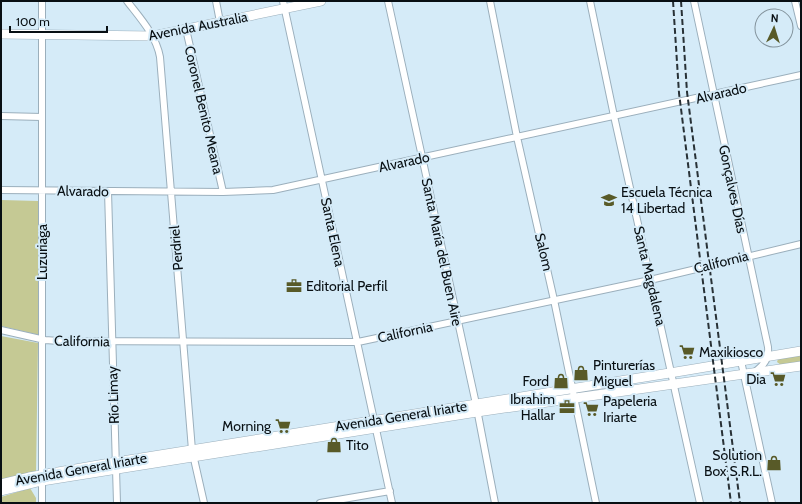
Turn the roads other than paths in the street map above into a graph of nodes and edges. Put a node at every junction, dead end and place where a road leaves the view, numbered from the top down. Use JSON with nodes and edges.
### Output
{"nodes":[{"id":1,"x":42,"y":1,"type":"edge"},
{"id":2,"x":127,"y":1,"type":"edge"},
{"id":3,"x":216,"y":1,"type":"edge"},
{"id":4,"x":321,"y":1,"type":"edge"},
{"id":5,"x":388,"y":1,"type":"edge"},
{"id":6,"x":490,"y":1,"type":"edge"},
{"id":7,"x":590,"y":1,"type":"edge"},
{"id":8,"x":694,"y":1,"type":"edge"},
{"id":9,"x":796,"y":1,"type":"edge"},
{"id":10,"x":284,"y":5,"type":"edge"},
{"id":11,"x":220,"y":22,"type":"junction"},
{"id":12,"x":801,"y":26,"type":"edge"},
{"id":13,"x":186,"y":29,"type":"junction"},
{"id":14,"x":1,"y":34,"type":"edge"},
{"id":15,"x":42,"y":35,"type":"junction"},
{"id":16,"x":153,"y":36,"type":"junction"},
{"id":17,"x":801,"y":75,"type":"edge"},
{"id":18,"x":713,"y":95,"type":"junction"},
{"id":19,"x":1,"y":116,"type":"edge"},
{"id":20,"x":614,"y":116,"type":"junction"},
{"id":21,"x":42,"y":117,"type":"junction"},
{"id":22,"x":517,"y":136,"type":"junction"},
{"id":23,"x":422,"y":158,"type":"junction"},
{"id":24,"x":322,"y":180,"type":"junction"},
{"id":25,"x":1,"y":190,"type":"edge"},
{"id":26,"x":42,"y":190,"type":"junction"},
{"id":27,"x":108,"y":191,"type":"junction"},
{"id":28,"x":171,"y":191,"type":"junction"},
{"id":29,"x":223,"y":192,"type":"junction"},
{"id":30,"x":801,"y":244,"type":"edge"},
{"id":31,"x":747,"y":256,"type":"junction"},
{"id":32,"x":650,"y":280,"type":"junction"},
{"id":33,"x":554,"y":300,"type":"junction"},
{"id":34,"x":457,"y":322,"type":"junction"},
{"id":35,"x":1,"y":330,"type":"edge"},
{"id":36,"x":42,"y":339,"type":"junction"},
{"id":37,"x":112,"y":342,"type":"junction"},
{"id":38,"x":184,"y":342,"type":"junction"},
{"id":39,"x":358,"y":342,"type":"junction"},
{"id":40,"x":801,"y":351,"type":"edge"},
{"id":41,"x":768,"y":356,"type":"junction"},
{"id":42,"x":741,"y":361,"type":"junction"},
{"id":43,"x":801,"y":366,"type":"edge"},
{"id":44,"x":755,"y":372,"type":"junction"},
{"id":45,"x":672,"y":373,"type":"junction"},
{"id":46,"x":743,"y":374,"type":"junction"},
{"id":47,"x":674,"y":385,"type":"junction"},
{"id":48,"x":572,"y":389,"type":"junction"},
{"id":49,"x":574,"y":398,"type":"junction"},
{"id":50,"x":476,"y":408,"type":"junction"},
{"id":51,"x":375,"y":424,"type":"junction"},
{"id":52,"x":193,"y":454,"type":"junction"},
{"id":53,"x":116,"y":466,"type":"junction"},
{"id":54,"x":42,"y":478,"type":"junction"},
{"id":55,"x":1,"y":484,"type":"edge"},
{"id":56,"x":1,"y":491,"type":"edge"},
{"id":57,"x":390,"y":491,"type":"junction"},
{"id":58,"x":42,"y":503,"type":"edge"},
{"id":59,"x":117,"y":503,"type":"edge"},
{"id":60,"x":204,"y":503,"type":"edge"},
{"id":61,"x":320,"y":503,"type":"edge"},
{"id":62,"x":392,"y":503,"type":"edge"},
{"id":63,"x":495,"y":503,"type":"edge"},
{"id":64,"x":596,"y":503,"type":"edge"},
{"id":65,"x":700,"y":503,"type":"edge"},
{"id":66,"x":772,"y":503,"type":"edge"}],
"edges":[{"from":1,"to":15,"type":"street","name":"Luzuriaga"},
{"from":2,"to":16,"type":"street","name":"Perdriel"},
{"from":3,"to":11,"type":"street"},
{"from":4,"to":10,"type":"main road","name":"Avenida Australia"},
{"from":5,"to":23,"type":"street","name":"Santa María del Buen Aire"},
{"from":6,"to":22,"type":"street","name":"Salom"},
{"from":7,"to":20,"type":"street","name":"Santa Magdalena"},
{"from":8,"to":18,"type":"street","name":"Gonçalves Días"},
{"from":9,"to":12,"type":"street"},
{"from":10,"to":11,"type":"main road","name":"Avenida Australia"},
{"from":10,"to":24,"type":"street","name":"Santa Elena"},
{"from":11,"to":13,"type":"main road","name":"Avenida Australia"},
{"from":13,"to":16,"type":"main road","name":"Avenida Australia"},
{"from":13,"to":29,"type":"street","name":"Coronel Benito Meana"},
{"from":14,"to":15,"type":"main road","name":"Avenida Australia"},
{"from":15,"to":16,"type":"main road","name":"Avenida Australia"},
{"from":15,"to":21,"type":"street","name":"Luzuriaga"},
{"from":16,"to":28,"type":"street","name":"Perdriel"},
{"from":17,"to":18,"type":"street","name":"Alvarado"},
{"from":18,"to":20,"type":"street","name":"Alvarado"},
{"from":18,"to":31,"type":"street","name":"Gonçalves Días"},
{"from":19,"to":21,"type":"street"},
{"from":20,"to":22,"type":"street","name":"Alvarado"},
{"from":20,"to":32,"type":"street","name":"Santa Magdalena"},
{"from":21,"to":26,"type":"street","name":"Luzuriaga"},
{"from":22,"to":23,"type":"street","name":"Alvarado"},
{"from":22,"to":33,"type":"street","name":"Salom"},
{"from":23,"to":24,"type":"street","name":"Alvarado"},
{"from":23,"to":34,"type":"street","name":"Santa María del Buen Aire"},
{"from":24,"to":29,"type":"street","name":"Alvarado"},
{"from":24,"to":39,"type":"street","name":"Santa Elena"},
{"from":25,"to":26,"type":"street","name":"Alvarado"},
{"from":26,"to":27,"type":"street","name":"Alvarado"},
{"from":26,"to":36,"type":"street","name":"Luzuriaga"},
{"from":27,"to":28,"type":"street","name":"Alvarado"},
{"from":27,"to":37,"type":"street","name":"Río Limay"},
{"from":28,"to":29,"type":"street","name":"Alvarado"},
{"from":28,"to":38,"type":"street","name":"Perdriel"},
{"from":30,"to":31,"type":"street","name":"California"},
{"from":31,"to":32,"type":"street","name":"California"},
{"from":31,"to":41,"type":"street","name":"Gonçalves Días"},
{"from":32,"to":33,"type":"street","name":"California"},
{"from":32,"to":45,"type":"street","name":"Santa Magdalena"},
{"from":33,"to":34,"type":"street","name":"California"},
{"from":33,"to":48,"type":"street","name":"Salom"},
{"from":34,"to":39,"type":"street","name":"California"},
{"from":34,"to":50,"type":"street","name":"Santa María del Buen Aire"},
{"from":35,"to":36,"type":"street","name":"California"},
{"from":36,"to":37,"type":"street","name":"California"},
{"from":36,"to":54,"type":"street","name":"Luzuriaga"},
{"from":37,"to":38,"type":"street","name":"California"},
{"from":37,"to":53,"type":"street","name":"Río Limay"},
{"from":38,"to":39,"type":"street","name":"California"},
{"from":38,"to":52,"type":"street","name":"Perdriel"},
{"from":39,"to":51,"type":"street","name":"Santa Elena"},
{"from":40,"to":41,"type":"main road","name":"Avenida General Iriarte"},
{"from":41,"to":42,"type":"main road","name":"Avenida General Iriarte"},
{"from":41,"to":44,"type":"street"},
{"from":42,"to":45,"type":"main road","name":"Avenida General Iriarte"},
{"from":42,"to":46,"type":"street"},
{"from":43,"to":44,"type":"main road","name":"Avenida General Iriarte"},
{"from":44,"to":46,"type":"main road","name":"Avenida General Iriarte"},
{"from":45,"to":47,"type":"street","name":"Santa Magdalena"},
{"from":45,"to":48,"type":"main road","name":"Avenida General Iriarte"},
{"from":46,"to":47,"type":"main road","name":"Avenida General Iriarte"},
{"from":46,"to":66,"type":"street"},
{"from":47,"to":49,"type":"main road","name":"Avenida General Iriarte"},
{"from":47,"to":65,"type":"street","name":"Santa Magdalena"},
{"from":48,"to":49,"type":"street","name":"Salom"},
{"from":48,"to":50,"type":"main road","name":"Avenida General Iriarte"},
{"from":49,"to":50,"type":"main road","name":"Avenida General Iriarte"},
{"from":49,"to":64,"type":"street","name":"Salom"},
{"from":50,"to":51,"type":"main road","name":"Avenida General Iriarte"},
{"from":50,"to":63,"type":"street","name":"Santa María del Buen Aire"},
{"from":51,"to":52,"type":"main road","name":"Avenida General Iriarte"},
{"from":51,"to":57,"type":"street","name":"Santa Elena"},
{"from":52,"to":53,"type":"main road","name":"Avenida General Iriarte"},
{"from":52,"to":60,"type":"street","name":"Perdriel"},
{"from":53,"to":54,"type":"main road","name":"Avenida General Iriarte"},
{"from":53,"to":59,"type":"street","name":"Río Limay"},
{"from":54,"to":55,"type":"main road","name":"Avenida General Iriarte"},
{"from":54,"to":56,"type":"main road","name":"Avenida General Iriarte"},
{"from":54,"to":58,"type":"street","name":"Luzuriaga"},
{"from":57,"to":61,"type":"street"},
{"from":57,"to":62,"type":"street","name":"Santa Elena"}]}
